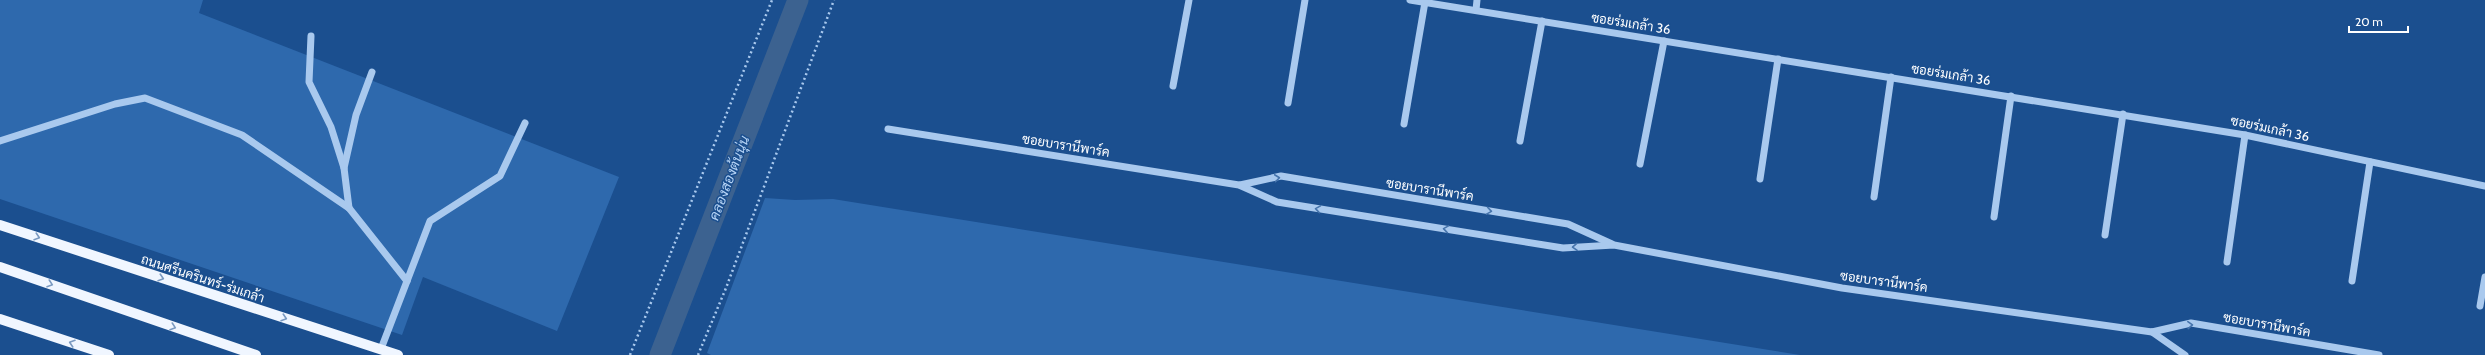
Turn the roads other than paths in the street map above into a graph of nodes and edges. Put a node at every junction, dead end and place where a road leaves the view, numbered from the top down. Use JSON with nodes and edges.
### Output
{"nodes":[{"id":1,"x":1189,"y":0,"type":"edge"},
{"id":2,"x":1305,"y":0,"type":"edge"},
{"id":3,"x":1410,"y":0,"type":"edge"},
{"id":4,"x":1477,"y":0,"type":"edge"},
{"id":5,"x":1425,"y":2,"type":"junction"},
{"id":6,"x":1476,"y":10,"type":"junction"},
{"id":7,"x":1542,"y":21,"type":"junction"},
{"id":8,"x":310,"y":36,"type":"dead end"},
{"id":9,"x":1664,"y":41,"type":"junction"},
{"id":10,"x":1778,"y":59,"type":"junction"},
{"id":11,"x":372,"y":72,"type":"dead end"},
{"id":12,"x":1891,"y":77,"type":"junction"},
{"id":13,"x":1173,"y":86,"type":"dead end"},
{"id":14,"x":2011,"y":96,"type":"junction"},
{"id":15,"x":1288,"y":102,"type":"dead end"},
{"id":16,"x":2123,"y":114,"type":"junction"},
{"id":17,"x":525,"y":123,"type":"dead end"},
{"id":18,"x":1404,"y":124,"type":"dead end"},
{"id":19,"x":888,"y":129,"type":"dead end"},
{"id":20,"x":2245,"y":135,"type":"junction"},
{"id":21,"x":0,"y":141,"type":"edge"},
{"id":22,"x":1520,"y":141,"type":"dead end"},
{"id":23,"x":2370,"y":162,"type":"junction"},
{"id":24,"x":1640,"y":164,"type":"dead end"},
{"id":25,"x":344,"y":168,"type":"junction"},
{"id":26,"x":1760,"y":179,"type":"dead end"},
{"id":27,"x":1239,"y":185,"type":"junction"},
{"id":28,"x":2485,"y":186,"type":"edge"},
{"id":29,"x":1874,"y":197,"type":"dead end"},
{"id":30,"x":349,"y":208,"type":"junction"},
{"id":31,"x":1994,"y":216,"type":"dead end"},
{"id":32,"x":0,"y":225,"type":"edge"},
{"id":33,"x":2105,"y":235,"type":"dead end"},
{"id":34,"x":1614,"y":245,"type":"junction"},
{"id":35,"x":2227,"y":262,"type":"dead end"},
{"id":36,"x":0,"y":267,"type":"edge"},
{"id":37,"x":2485,"y":277,"type":"edge"},
{"id":38,"x":407,"y":281,"type":"junction"},
{"id":39,"x":2352,"y":281,"type":"dead end"},
{"id":40,"x":2480,"y":306,"type":"dead end"},
{"id":41,"x":0,"y":319,"type":"edge"},
{"id":42,"x":2152,"y":332,"type":"junction"},
{"id":43,"x":381,"y":349,"type":"junction"},
{"id":44,"x":109,"y":355,"type":"edge"},
{"id":45,"x":256,"y":355,"type":"edge"},
{"id":46,"x":398,"y":355,"type":"edge"},
{"id":47,"x":2185,"y":355,"type":"edge"},
{"id":48,"x":2379,"y":355,"type":"edge"}],
"edges":[{"from":1,"to":13,"type":"street"},
{"from":2,"to":15,"type":"street"},
{"from":3,"to":5,"type":"street","name":"ซอยร่มเกล้า 36"},
{"from":4,"to":6,"type":"street"},
{"from":5,"to":6,"type":"street","name":"ซอยร่มเกล้า 36"},
{"from":5,"to":18,"type":"street"},
{"from":6,"to":7,"type":"street","name":"ซอยร่มเกล้า 36"},
{"from":7,"to":9,"type":"street","name":"ซอยร่มเกล้า 36"},
{"from":7,"to":22,"type":"street"},
{"from":8,"to":25,"type":"street"},
{"from":9,"to":10,"type":"street","name":"ซอยร่มเกล้า 36"},
{"from":9,"to":24,"type":"street"},
{"from":10,"to":12,"type":"street","name":"ซอยร่มเกล้า 36"},
{"from":10,"to":26,"type":"street"},
{"from":11,"to":25,"type":"street"},
{"from":12,"to":14,"type":"street","name":"ซอยร่มเกล้า 36"},
{"from":12,"to":29,"type":"street"},
{"from":14,"to":16,"type":"street","name":"ซอยร่มเกล้า 36"},
{"from":14,"to":31,"type":"street"},
{"from":16,"to":20,"type":"street","name":"ซอยร่มเกล้า 36"},
{"from":16,"to":33,"type":"street"},
{"from":17,"to":38,"type":"street"},
{"from":19,"to":27,"type":"street","name":"ซอยบารานีพาร์ค"},
{"from":20,"to":23,"type":"street","name":"ซอยร่มเกล้า 36"},
{"from":20,"to":35,"type":"street"},
{"from":21,"to":30,"type":"street"},
{"from":23,"to":28,"type":"street","name":"ซอยร่มเกล้า 36"},
{"from":23,"to":39,"type":"street"},
{"from":25,"to":30,"type":"street"},
{"from":34,"to":27,"type":"street","name":"ซอยบารานีพาร์ค","one_way":true},
{"from":27,"to":34,"type":"street","name":"ซอยบารานีพาร์ค","one_way":true},
{"from":30,"to":38,"type":"street"},
{"from":32,"to":43,"type":"main road","name":"ถนนศรีนครินทร์-ร่มเกล้า","one_way":true},
{"from":34,"to":42,"type":"street","name":"ซอยบารานีพาร์ค"},
{"from":36,"to":45,"type":"main road","one_way":true},
{"from":37,"to":40,"type":"street"},
{"from":38,"to":43,"type":"street"},
{"from":44,"to":41,"type":"main road","one_way":true},
{"from":42,"to":47,"type":"street","name":"ซอยบารานีพาร์ค"},
{"from":42,"to":48,"type":"street","name":"ซอยบารานีพาร์ค","one_way":true},
{"from":43,"to":46,"type":"main road","name":"ถนนศรีนครินทร์-ร่มเกล้า"}]}
